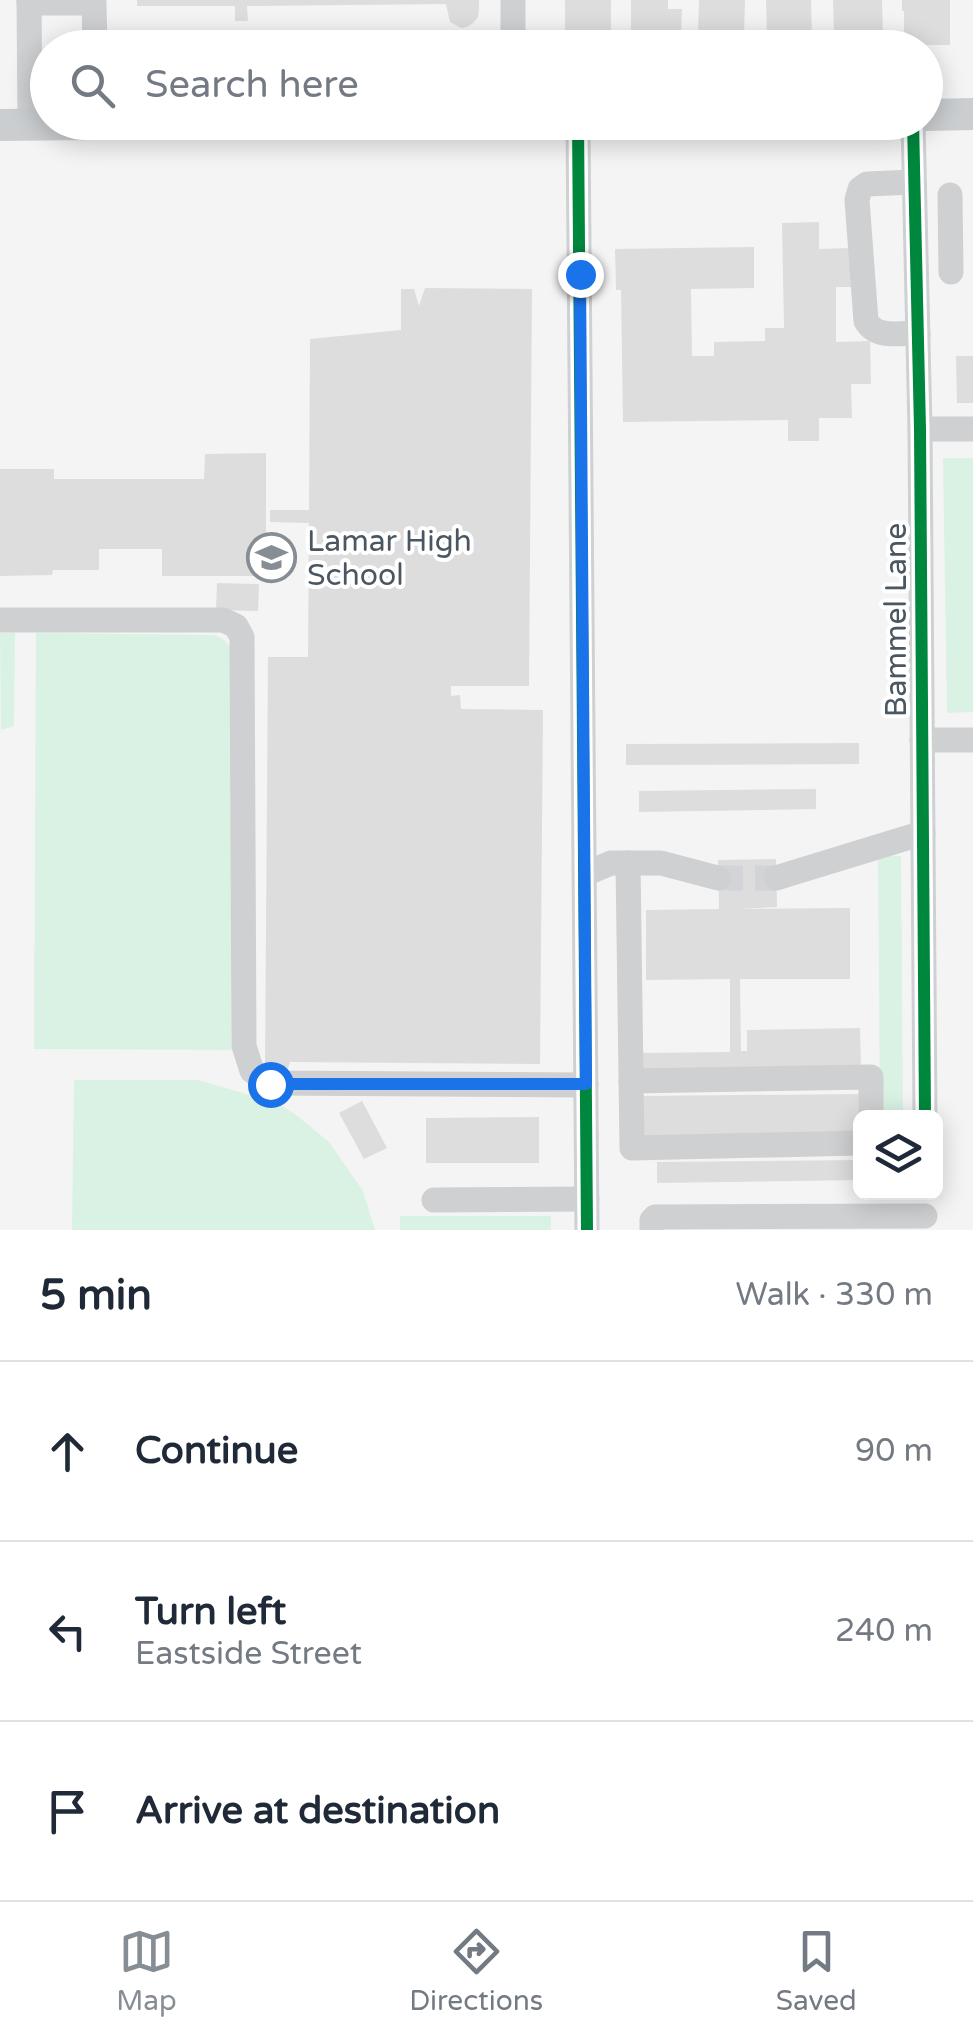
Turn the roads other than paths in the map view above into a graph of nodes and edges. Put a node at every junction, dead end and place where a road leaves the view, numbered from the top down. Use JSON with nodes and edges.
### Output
{"nodes":[{"id":1,"x":513,"y":0,"type":"edge"},
{"id":2,"x":29,"y":2,"type":"edge"},
{"id":3,"x":95,"y":30,"type":"edge"},
{"id":4,"x":512,"y":30,"type":"edge"},
{"id":5,"x":973,"y":114,"type":"edge"},
{"id":6,"x":943,"y":115,"type":"edge"},
{"id":7,"x":15,"y":125,"type":"edge"},
{"id":8,"x":578,"y":140,"type":"edge"},
{"id":9,"x":913,"y":140,"type":"edge"},
{"id":10,"x":914,"y":182,"type":"junction"},
{"id":11,"x":950,"y":195,"type":"dead end"},
{"id":12,"x":962,"y":272,"type":"edge"},
{"id":13,"x":916,"y":273,"type":"junction"},
{"id":14,"x":918,"y":332,"type":"junction"},
{"id":15,"x":973,"y":429,"type":"edge"},
{"id":16,"x":920,"y":430,"type":"junction"},
{"id":17,"x":0,"y":620,"type":"edge"},
{"id":18,"x":922,"y":740,"type":"junction"},
{"id":19,"x":973,"y":740,"type":"edge"},
{"id":20,"x":922,"y":833,"type":"junction"},
{"id":21,"x":628,"y":863,"type":"junction"},
{"id":22,"x":585,"y":874,"type":"junction"},
{"id":23,"x":718,"y":878,"type":"tunnel mouth"},
{"id":24,"x":776,"y":878,"type":"tunnel mouth"},
{"id":25,"x":631,"y":1081,"type":"junction"},
{"id":26,"x":586,"y":1084,"type":"junction"},
{"id":27,"x":871,"y":1110,"type":"edge"},
{"id":28,"x":925,"y":1110,"type":"edge"},
{"id":29,"x":853,"y":1143,"type":"edge"},
{"id":30,"x":587,"y":1199,"type":"junction"},
{"id":31,"x":434,"y":1200,"type":"dead end"},
{"id":32,"x":925,"y":1213,"type":"edge"},
{"id":33,"x":588,"y":1230,"type":"edge"},
{"id":34,"x":652,"y":1230,"type":"edge"}],
"edges":[{"from":1,"to":4,"type":"street"},
{"from":2,"to":3,"type":"street"},
{"from":2,"to":7,"type":"street"},
{"from":5,"to":6,"type":"main road"},
{"from":8,"to":22,"type":"street"},
{"from":9,"to":10,"type":"street","name":"Bammel Lane"},
{"from":10,"to":13,"type":"street","name":"Bammel Lane"},
{"from":10,"to":14,"type":"street"},
{"from":11,"to":12,"type":"street"},
{"from":12,"to":13,"type":"street"},
{"from":13,"to":14,"type":"street","name":"Bammel Lane"},
{"from":14,"to":16,"type":"street","name":"Bammel Lane"},
{"from":15,"to":16,"type":"street"},
{"from":16,"to":18,"type":"street","name":"Bammel Lane"},
{"from":17,"to":26,"type":"street"},
{"from":18,"to":19,"type":"street"},
{"from":18,"to":20,"type":"street","name":"Bammel Lane"},
{"from":20,"to":24,"type":"street"},
{"from":20,"to":28,"type":"street","name":"Bammel Lane"},
{"from":21,"to":22,"type":"street"},
{"from":21,"to":23,"type":"street"},
{"from":21,"to":25,"type":"street"},
{"from":22,"to":26,"type":"street"},
{"from":25,"to":27,"type":"street"},
{"from":25,"to":29,"type":"street"},
{"from":26,"to":30,"type":"street"},
{"from":30,"to":31,"type":"street"},
{"from":30,"to":33,"type":"street"},
{"from":32,"to":34,"type":"street"}]}
